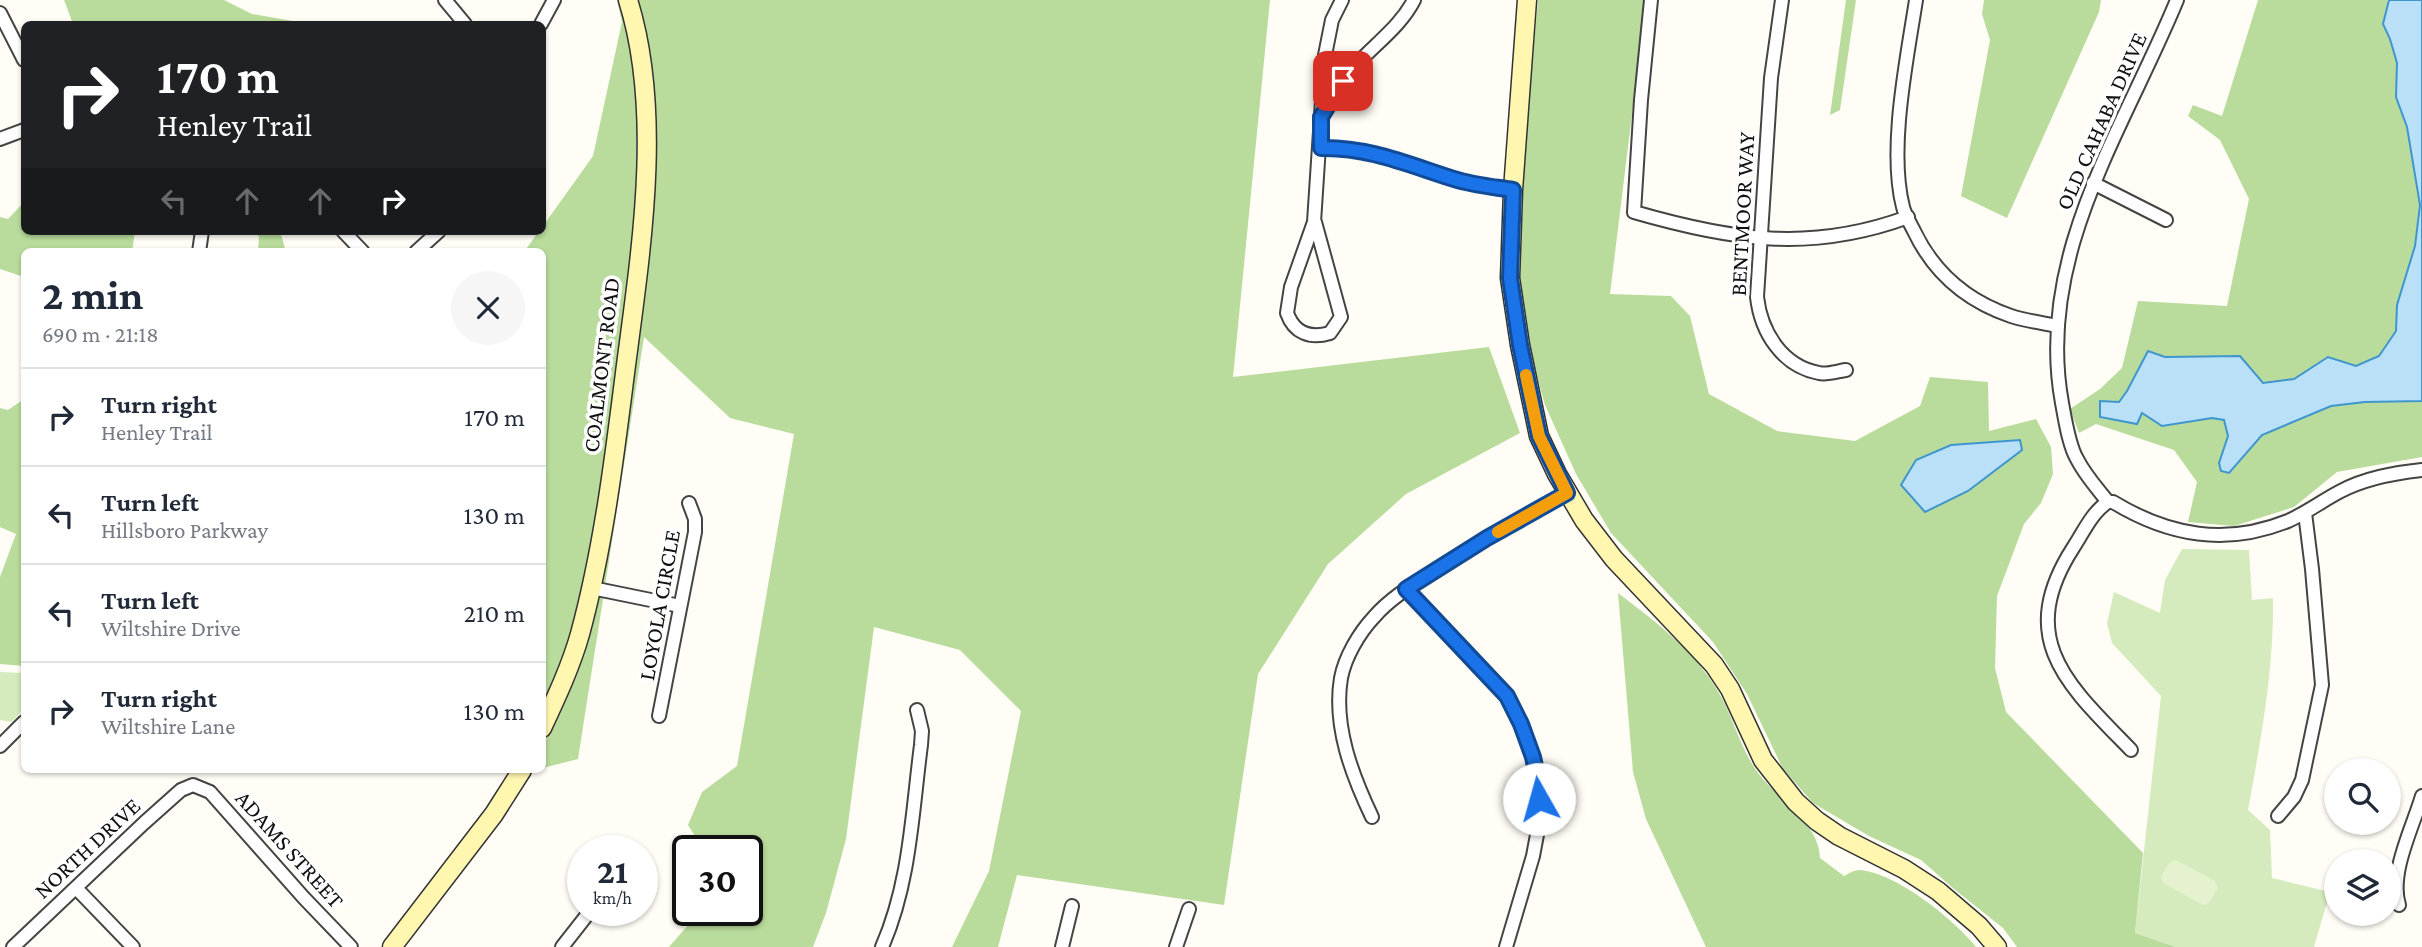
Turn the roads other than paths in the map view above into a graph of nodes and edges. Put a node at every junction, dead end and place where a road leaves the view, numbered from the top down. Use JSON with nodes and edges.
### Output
{"nodes":[{"id":1,"x":445,"y":0,"type":"edge"},
{"id":2,"x":554,"y":0,"type":"edge"},
{"id":3,"x":628,"y":0,"type":"edge"},
{"id":4,"x":1342,"y":0,"type":"edge"},
{"id":5,"x":1413,"y":0,"type":"edge"},
{"id":6,"x":1527,"y":0,"type":"edge"},
{"id":7,"x":1651,"y":0,"type":"edge"},
{"id":8,"x":1782,"y":0,"type":"edge"},
{"id":9,"x":1916,"y":0,"type":"edge"},
{"id":10,"x":2177,"y":0,"type":"edge"},
{"id":11,"x":0,"y":13,"type":"edge"},
{"id":12,"x":463,"y":21,"type":"edge"},
{"id":13,"x":543,"y":21,"type":"edge"},
{"id":14,"x":21,"y":54,"type":"edge"},
{"id":15,"x":1321,"y":117,"type":"junction"},
{"id":16,"x":21,"y":131,"type":"edge"},
{"id":17,"x":0,"y":139,"type":"edge"},
{"id":18,"x":1321,"y":148,"type":"junction"},
{"id":19,"x":2093,"y":183,"type":"junction"},
{"id":20,"x":1513,"y":190,"type":"junction"},
{"id":21,"x":1908,"y":218,"type":"junction"},
{"id":22,"x":2166,"y":220,"type":"dead end"},
{"id":23,"x":1315,"y":222,"type":"dead end"},
{"id":24,"x":347,"y":235,"type":"edge"},
{"id":25,"x":435,"y":235,"type":"edge"},
{"id":26,"x":1762,"y":240,"type":"junction"},
{"id":27,"x":359,"y":248,"type":"edge"},
{"id":28,"x":420,"y":248,"type":"edge"},
{"id":29,"x":2058,"y":326,"type":"junction"},
{"id":30,"x":1846,"y":370,"type":"dead end"},
{"id":31,"x":2422,"y":470,"type":"edge"},
{"id":32,"x":1567,"y":493,"type":"junction"},
{"id":33,"x":2108,"y":502,"type":"junction"},
{"id":34,"x":689,"y":503,"type":"dead end"},
{"id":35,"x":2305,"y":513,"type":"junction"},
{"id":36,"x":592,"y":588,"type":"junction"},
{"id":37,"x":1406,"y":589,"type":"junction"},
{"id":38,"x":680,"y":606,"type":"junction"},
{"id":39,"x":917,"y":710,"type":"dead end"},
{"id":40,"x":659,"y":716,"type":"dead end"},
{"id":41,"x":546,"y":718,"type":"edge"},
{"id":42,"x":21,"y":725,"type":"edge"},
{"id":43,"x":0,"y":746,"type":"edge"},
{"id":44,"x":2132,"y":750,"type":"dead end"},
{"id":45,"x":520,"y":773,"type":"edge"},
{"id":46,"x":193,"y":785,"type":"joint"},
{"id":47,"x":2422,"y":796,"type":"edge"},
{"id":48,"x":2278,"y":816,"type":"dead end"},
{"id":49,"x":1372,"y":817,"type":"dead end"},
{"id":50,"x":2401,"y":862,"type":"edge"},
{"id":51,"x":77,"y":888,"type":"junction"},
{"id":52,"x":1072,"y":906,"type":"dead end"},
{"id":53,"x":1189,"y":909,"type":"dead end"},
{"id":54,"x":578,"y":926,"type":"edge"},
{"id":55,"x":13,"y":947,"type":"edge"},
{"id":56,"x":133,"y":947,"type":"edge"},
{"id":57,"x":351,"y":947,"type":"edge"},
{"id":58,"x":392,"y":947,"type":"edge"},
{"id":59,"x":562,"y":947,"type":"edge"},
{"id":60,"x":882,"y":947,"type":"edge"},
{"id":61,"x":1062,"y":947,"type":"edge"},
{"id":62,"x":1176,"y":947,"type":"edge"},
{"id":63,"x":1506,"y":947,"type":"edge"},
{"id":64,"x":1997,"y":947,"type":"edge"}],
"edges":[{"from":1,"to":12,"type":"street"},
{"from":2,"to":13,"type":"street"},
{"from":3,"to":36,"type":"street","name":"COALMONT ROAD"},
{"from":4,"to":15,"type":"street"},
{"from":5,"to":15,"type":"street"},
{"from":6,"to":20,"type":"street"},
{"from":7,"to":26,"type":"street"},
{"from":8,"to":26,"type":"street","name":"BENTMOOR WAY"},
{"from":9,"to":21,"type":"street"},
{"from":10,"to":19,"type":"street","name":"OLD CAHABA DRIVE"},
{"from":11,"to":14,"type":"street"},
{"from":15,"to":18,"type":"street"},
{"from":16,"to":17,"type":"street"},
{"from":18,"to":20,"type":"street"},
{"from":18,"to":23,"type":"street"},
{"from":19,"to":22,"type":"street"},
{"from":19,"to":29,"type":"street","name":"OLD CAHABA DRIVE"},
{"from":20,"to":32,"type":"street"},
{"from":21,"to":26,"type":"street"},
{"from":21,"to":29,"type":"street"},
{"from":24,"to":27,"type":"street"},
{"from":25,"to":28,"type":"street"},
{"from":26,"to":30,"type":"street","name":"BENTMOOR WAY"},
{"from":29,"to":33,"type":"street","name":"OLD CAHABA DRIVE"},
{"from":31,"to":35,"type":"street","name":"OLD CAHABA DRIVE"},
{"from":32,"to":37,"type":"street"},
{"from":32,"to":64,"type":"street"},
{"from":33,"to":35,"type":"street","name":"OLD CAHABA DRIVE"},
{"from":33,"to":44,"type":"street"},
{"from":34,"to":38,"type":"street","name":"LOYOLA CIRCLE"},
{"from":35,"to":48,"type":"street"},
{"from":36,"to":38,"type":"street"},
{"from":36,"to":41,"type":"street","name":"COALMONT ROAD"},
{"from":37,"to":49,"type":"street"},
{"from":37,"to":63,"type":"street"},
{"from":38,"to":40,"type":"street","name":"LOYOLA CIRCLE"},
{"from":39,"to":60,"type":"street"},
{"from":42,"to":43,"type":"street"},
{"from":45,"to":58,"type":"street"},
{"from":46,"to":51,"type":"street","name":"NORTH DRIVE"},
{"from":46,"to":57,"type":"street","name":"ADAMS STREET"},
{"from":47,"to":50,"type":"street"},
{"from":51,"to":55,"type":"street","name":"NORTH DRIVE"},
{"from":51,"to":56,"type":"street"},
{"from":52,"to":61,"type":"street"},
{"from":53,"to":62,"type":"street"},
{"from":54,"to":59,"type":"street"}]}
